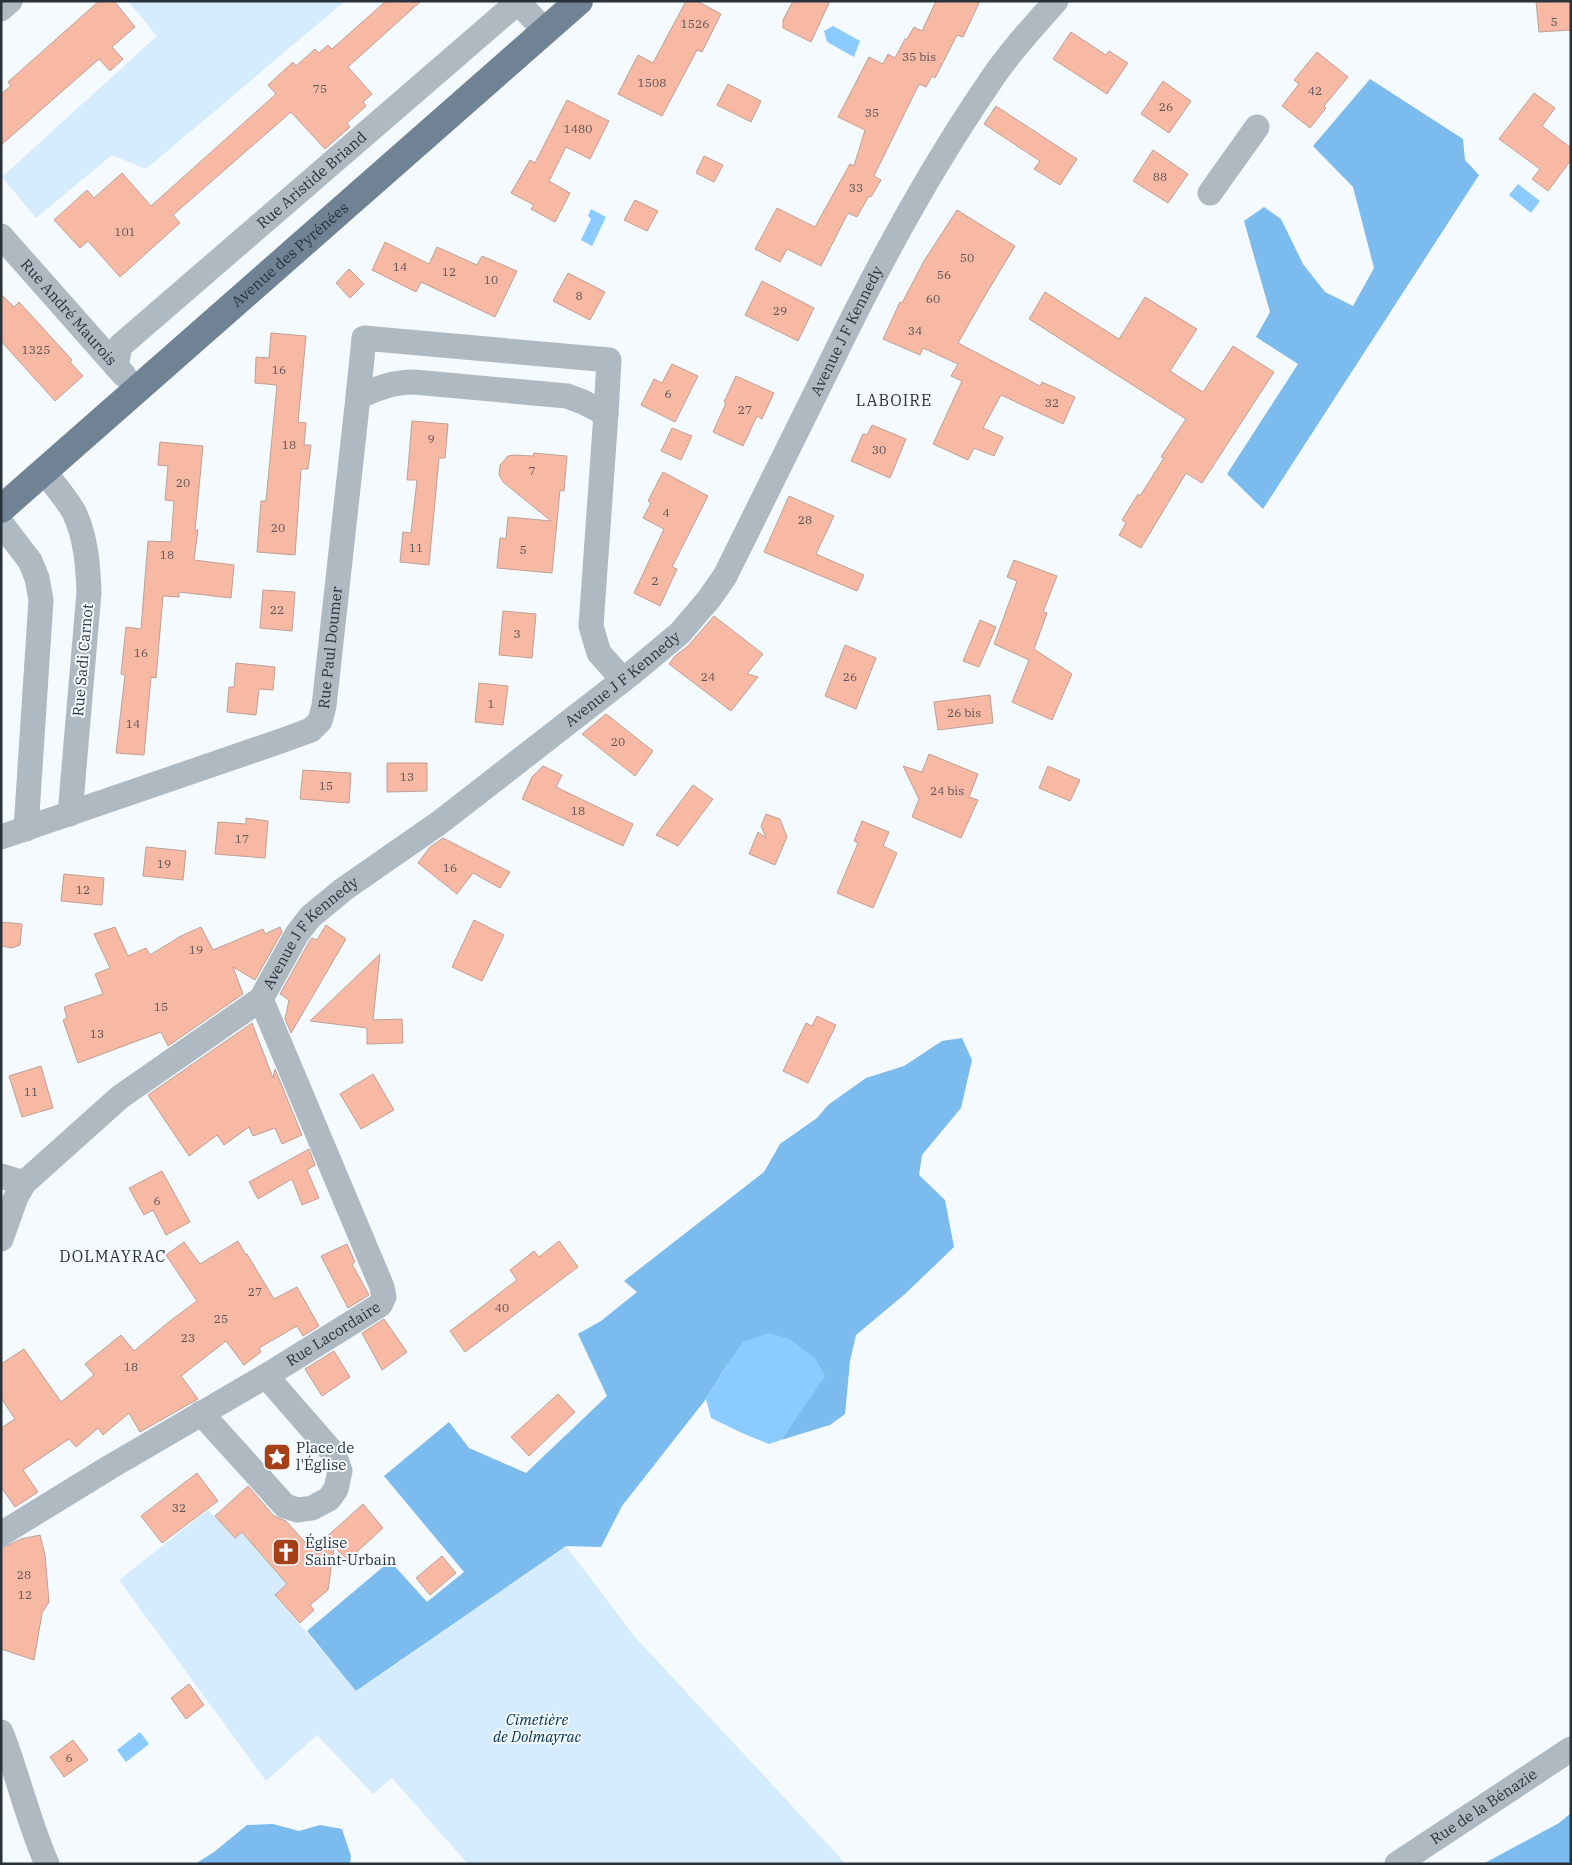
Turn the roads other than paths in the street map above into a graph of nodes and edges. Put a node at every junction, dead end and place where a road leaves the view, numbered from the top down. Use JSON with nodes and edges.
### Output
{"nodes":[{"id":1,"x":10,"y":1,"type":"edge"},
{"id":2,"x":579,"y":1,"type":"edge"},
{"id":3,"x":1056,"y":1,"type":"edge"},
{"id":4,"x":518,"y":2,"type":"edge"},
{"id":5,"x":1,"y":9,"type":"edge"},
{"id":6,"x":544,"y":31,"type":"junction"},
{"id":7,"x":1257,"y":127,"type":"dead end"},
{"id":8,"x":1210,"y":193,"type":"dead end"},
{"id":9,"x":1,"y":236,"type":"edge"},
{"id":10,"x":116,"y":366,"type":"junction"},
{"id":11,"x":137,"y":390,"type":"junction"},
{"id":12,"x":358,"y":397,"type":"junction"},
{"id":13,"x":606,"y":414,"type":"junction"},
{"id":14,"x":44,"y":472,"type":"junction"},
{"id":15,"x":1,"y":509,"type":"edge"},
{"id":16,"x":1,"y":523,"type":"edge"},
{"id":17,"x":623,"y":680,"type":"junction"},
{"id":18,"x":70,"y":814,"type":"junction"},
{"id":19,"x":26,"y":829,"type":"junction"},
{"id":20,"x":1,"y":837,"type":"edge"},
{"id":21,"x":261,"y":999,"type":"junction"},
{"id":22,"x":12,"y":1180,"type":"edge"},
{"id":23,"x":1,"y":1239,"type":"edge"},
{"id":24,"x":266,"y":1376,"type":"junction"},
{"id":25,"x":201,"y":1413,"type":"junction"},
{"id":26,"x":1,"y":1534,"type":"edge"},
{"id":27,"x":1,"y":1732,"type":"edge"},
{"id":28,"x":1571,"y":1748,"type":"edge"},
{"id":29,"x":47,"y":1864,"type":"edge"},
{"id":30,"x":1397,"y":1864,"type":"edge"}],
"edges":[{"from":1,"to":5,"type":"street"},
{"from":2,"to":6,"type":"main road","name":"Avenue des Pyrénées"},
{"from":3,"to":17,"type":"street","name":"Avenue J F Kennedy"},
{"from":4,"to":6,"type":"street"},
{"from":4,"to":10,"type":"street","name":"Rue Aristide Briand"},
{"from":6,"to":11,"type":"main road","name":"Avenue des Pyrénées"},
{"from":7,"to":8,"type":"street"},
{"from":9,"to":10,"type":"street","name":"Rue André Maurois"},
{"from":10,"to":11,"type":"street","name":"Rue André Maurois"},
{"from":11,"to":14,"type":"main road","name":"Avenue des Pyrénées"},
{"from":12,"to":13,"type":"street"},
{"from":12,"to":13,"type":"street","name":"Rue Paul Doumer"},
{"from":12,"to":18,"type":"street","name":"Rue Paul Doumer"},
{"from":13,"to":17,"type":"street","name":"Rue Paul Doumer"},
{"from":14,"to":15,"type":"main road","name":"Avenue des Pyrénées"},
{"from":14,"to":18,"type":"street","name":"Rue Sadi Carnot"},
{"from":16,"to":19,"type":"street"},
{"from":17,"to":21,"type":"street","name":"Avenue J F Kennedy"},
{"from":18,"to":19,"type":"street"},
{"from":19,"to":20,"type":"street"},
{"from":21,"to":22,"type":"street","name":"Avenue J F Kennedy"},
{"from":21,"to":24,"type":"street","name":"Rue Lacordaire"},
{"from":22,"to":23,"type":"street"},
{"from":24,"to":25,"type":"street","name":"Rue Lacordaire"},
{"from":24,"to":25,"type":"street"},
{"from":25,"to":26,"type":"street","name":"Rue Lacordaire"},
{"from":27,"to":29,"type":"street"},
{"from":28,"to":30,"type":"street","name":"Rue de la Bénazie"}]}
